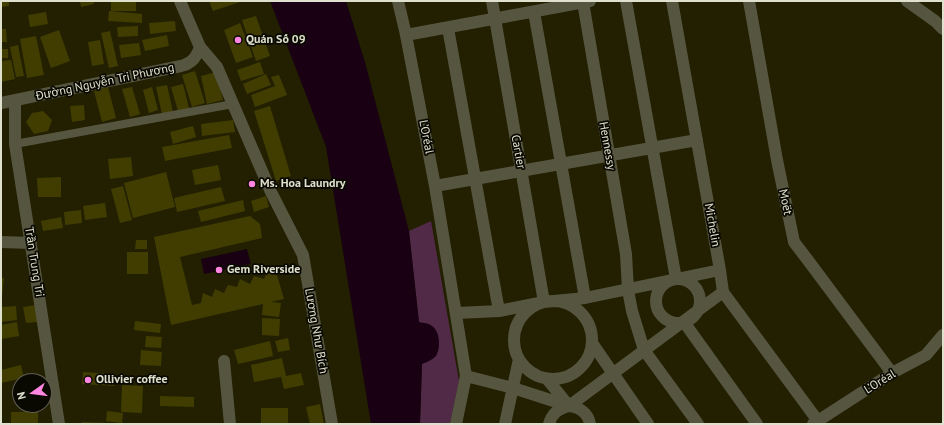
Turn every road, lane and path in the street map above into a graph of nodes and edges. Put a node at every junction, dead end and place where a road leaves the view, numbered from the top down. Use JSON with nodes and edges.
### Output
{"nodes":[{"id":1,"x":180,"y":1,"type":"edge"},
{"id":2,"x":398,"y":1,"type":"edge"},
{"id":3,"x":492,"y":1,"type":"edge"},
{"id":4,"x":626,"y":1,"type":"edge"},
{"id":5,"x":672,"y":1,"type":"edge"},
{"id":6,"x":749,"y":1,"type":"edge"},
{"id":7,"x":907,"y":1,"type":"edge"},
{"id":8,"x":586,"y":2,"type":"edge"},
{"id":9,"x":534,"y":12,"type":"junction"},
{"id":10,"x":496,"y":19,"type":"junction"},
{"id":11,"x":448,"y":28,"type":"junction"},
{"id":12,"x":943,"y":29,"type":"edge"},
{"id":13,"x":406,"y":35,"type":"junction"},
{"id":14,"x":200,"y":47,"type":"junction"},
{"id":15,"x":15,"y":100,"type":"junction"},
{"id":16,"x":1,"y":103,"type":"edge"},
{"id":17,"x":233,"y":104,"type":"junction"},
{"id":18,"x":696,"y":140,"type":"junction"},
{"id":19,"x":16,"y":144,"type":"junction"},
{"id":20,"x":652,"y":148,"type":"junction"},
{"id":21,"x":609,"y":156,"type":"junction"},
{"id":22,"x":561,"y":164,"type":"junction"},
{"id":23,"x":522,"y":171,"type":"junction"},
{"id":24,"x":476,"y":180,"type":"junction"},
{"id":25,"x":435,"y":186,"type":"junction"},
{"id":26,"x":1,"y":242,"type":"edge"},
{"id":27,"x":31,"y":243,"type":"junction"},
{"id":28,"x":720,"y":270,"type":"junction"},
{"id":29,"x":676,"y":279,"type":"junction"},
{"id":30,"x":628,"y":290,"type":"junction"},
{"id":31,"x":723,"y":292,"type":"junction"},
{"id":32,"x":586,"y":298,"type":"junction"},
{"id":33,"x":544,"y":302,"type":"junction"},
{"id":34,"x":499,"y":310,"type":"junction"},
{"id":35,"x":457,"y":313,"type":"junction"},
{"id":36,"x":684,"y":322,"type":"junction"},
{"id":37,"x":943,"y":335,"type":"edge"},
{"id":38,"x":592,"y":343,"type":"junction"},
{"id":39,"x":644,"y":350,"type":"junction"},
{"id":40,"x":519,"y":359,"type":"junction"},
{"id":41,"x":224,"y":361,"type":"dead end"},
{"id":42,"x":613,"y":373,"type":"junction"},
{"id":43,"x":892,"y":373,"type":"junction"},
{"id":44,"x":466,"y":376,"type":"junction"},
{"id":45,"x":547,"y":379,"type":"junction"},
{"id":46,"x":513,"y":388,"type":"junction"},
{"id":47,"x":568,"y":406,"type":"junction"},
{"id":48,"x":816,"y":422,"type":"edge"},
{"id":49,"x":59,"y":424,"type":"edge"},
{"id":50,"x":230,"y":424,"type":"edge"},
{"id":51,"x":332,"y":424,"type":"edge"},
{"id":52,"x":456,"y":424,"type":"edge"},
{"id":53,"x":505,"y":424,"type":"edge"},
{"id":54,"x":549,"y":424,"type":"edge"},
{"id":55,"x":590,"y":424,"type":"edge"},
{"id":56,"x":648,"y":424,"type":"edge"},
{"id":57,"x":698,"y":424,"type":"edge"},
{"id":58,"x":757,"y":424,"type":"edge"}],
"edges":[{"from":1,"to":14,"type":"street","name":"Lương Như Bích"},
{"from":2,"to":13,"type":"street","name":"L’Oréal"},
{"from":3,"to":10,"type":"street","name":"Cartier"},
{"from":4,"to":20,"type":"street"},
{"from":5,"to":18,"type":"street","name":"Michelin"},
{"from":6,"to":43,"type":"street","name":"Moët"},
{"from":7,"to":12,"type":"street"},
{"from":8,"to":9,"type":"street"},
{"from":8,"to":21,"type":"street","name":"Hennessy"},
{"from":9,"to":10,"type":"street"},
{"from":9,"to":22,"type":"street"},
{"from":10,"to":11,"type":"street"},
{"from":10,"to":23,"type":"street","name":"Cartier"},
{"from":11,"to":13,"type":"street"},
{"from":11,"to":24,"type":"street"},
{"from":13,"to":25,"type":"street","name":"L’Oréal"},
{"from":14,"to":15,"type":"street","name":"Đường Nguyễn Tri Phương"},
{"from":14,"to":17,"type":"street","name":"Lương Như Bích"},
{"from":15,"to":16,"type":"street","name":"Đường Nguyễn Tri Phương"},
{"from":15,"to":19,"type":"street","name":"Trần Trung Tri"},
{"from":17,"to":19,"type":"lane"},
{"from":17,"to":51,"type":"street","name":"Lương Như Bích"},
{"from":18,"to":20,"type":"street"},
{"from":18,"to":28,"type":"street","name":"Michelin"},
{"from":19,"to":27,"type":"street","name":"Trần Trung Tri"},
{"from":20,"to":21,"type":"street"},
{"from":20,"to":29,"type":"street"},
{"from":21,"to":22,"type":"street"},
{"from":21,"to":30,"type":"street","name":"Hennessy"},
{"from":22,"to":23,"type":"street"},
{"from":22,"to":32,"type":"street"},
{"from":23,"to":24,"type":"street"},
{"from":23,"to":33,"type":"street","name":"Cartier"},
{"from":24,"to":25,"type":"street"},
{"from":24,"to":34,"type":"street"},
{"from":25,"to":35,"type":"street","name":"L’Oréal"},
{"from":26,"to":27,"type":"street"},
{"from":27,"to":49,"type":"street","name":"Trần Trung Tri"},
{"from":28,"to":30,"type":"street"},
{"from":28,"to":31,"type":"street","name":"Michelin"},
{"from":29,"to":36,"type":"street"},
{"from":29,"to":36,"type":"street"},
{"from":30,"to":32,"type":"street"},
{"from":30,"to":39,"type":"street","name":"Hennessy"},
{"from":31,"to":36,"type":"street"},
{"from":31,"to":48,"type":"street","name":"Michelin"},
{"from":32,"to":33,"type":"street"},
{"from":33,"to":34,"type":"street"},
{"from":33,"to":38,"type":"street"},
{"from":33,"to":40,"type":"street"},
{"from":34,"to":35,"type":"street"},
{"from":35,"to":44,"type":"street","name":"L’Oréal"},
{"from":36,"to":39,"type":"street"},
{"from":36,"to":58,"type":"street"},
{"from":37,"to":43,"type":"street","name":"L’Oréal"},
{"from":38,"to":42,"type":"street"},
{"from":38,"to":45,"type":"street"},
{"from":39,"to":42,"type":"street"},
{"from":39,"to":57,"type":"street"},
{"from":40,"to":45,"type":"street"},
{"from":40,"to":46,"type":"street"},
{"from":41,"to":50,"type":"street"},
{"from":42,"to":47,"type":"street"},
{"from":42,"to":56,"type":"street"},
{"from":43,"to":48,"type":"street","name":"L’Oréal"},
{"from":44,"to":46,"type":"street"},
{"from":44,"to":52,"type":"street","name":"L’Oréal"},
{"from":45,"to":47,"type":"street"},
{"from":46,"to":47,"type":"street"},
{"from":46,"to":53,"type":"street"},
{"from":47,"to":54,"type":"street"},
{"from":47,"to":55,"type":"street"}]}
